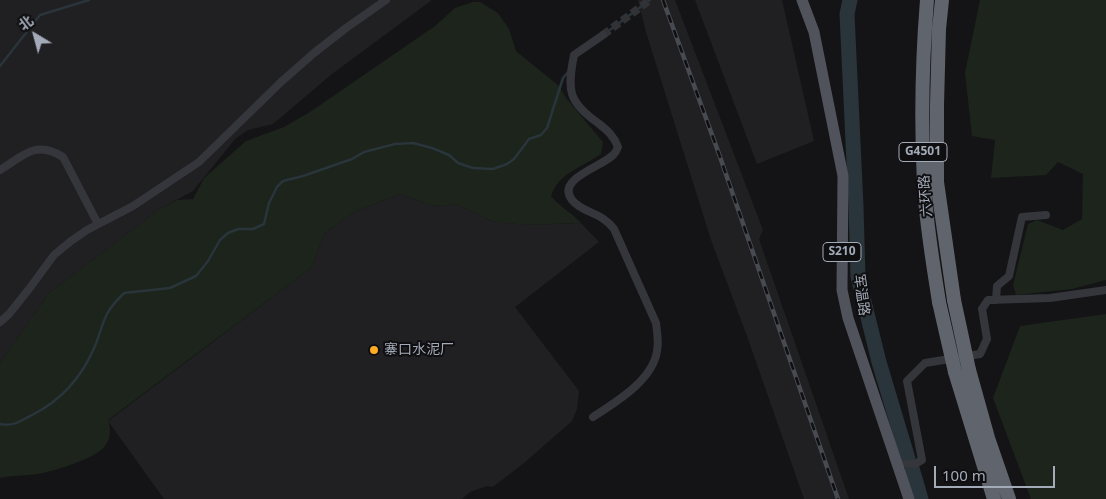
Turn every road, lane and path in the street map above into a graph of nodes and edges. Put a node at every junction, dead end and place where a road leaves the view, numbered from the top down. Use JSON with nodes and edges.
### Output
{"nodes":[{"id":1,"x":386,"y":0,"type":"edge"},
{"id":2,"x":802,"y":0,"type":"edge"},
{"id":3,"x":927,"y":0,"type":"edge"},
{"id":4,"x":942,"y":0,"type":"edge"},
{"id":5,"x":603,"y":35,"type":"tunnel mouth"},
{"id":6,"x":0,"y":170,"type":"edge"},
{"id":7,"x":1046,"y":215,"type":"dead end"},
{"id":8,"x":98,"y":224,"type":"junction"},
{"id":9,"x":1106,"y":290,"type":"edge"},
{"id":10,"x":996,"y":300,"type":"junction"},
{"id":11,"x":0,"y":322,"type":"edge"},
{"id":12,"x":594,"y":416,"type":"dead end"},
{"id":13,"x":896,"y":463,"type":"junction"},
{"id":14,"x":909,"y":499,"type":"edge"},
{"id":15,"x":994,"y":499,"type":"edge"},
{"id":16,"x":1009,"y":499,"type":"edge"}],
"edges":[{"from":1,"to":8,"type":"street"},
{"from":2,"to":13,"type":"main road","name":"军温路","number":"S210"},
{"from":3,"to":15,"type":"highway","name":"六环路","number":"G4501","bridge":true},
{"from":4,"to":16,"type":"highway","name":"六环路","number":"G4501","bridge":true},
{"from":5,"to":12,"type":"street"},
{"from":6,"to":8,"type":"street"},
{"from":7,"to":10,"type":"street"},
{"from":8,"to":11,"type":"street"},
{"from":9,"to":10,"type":"street"},
{"from":10,"to":13,"type":"street"},
{"from":13,"to":14,"type":"main road","name":"军温路","number":"S210"}]}
